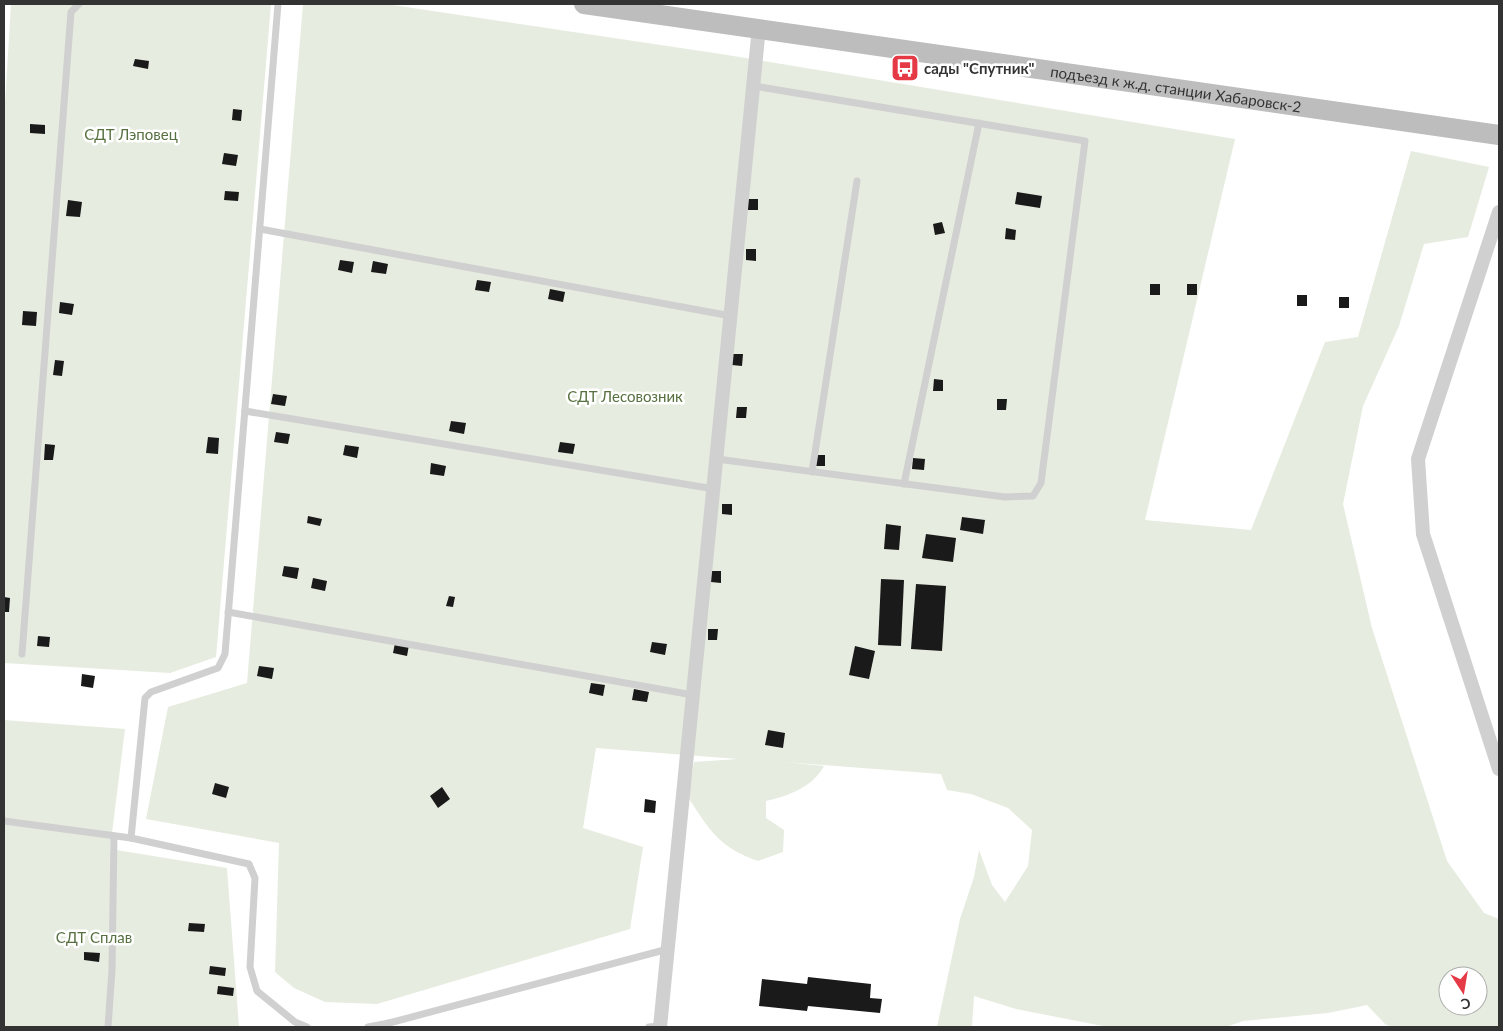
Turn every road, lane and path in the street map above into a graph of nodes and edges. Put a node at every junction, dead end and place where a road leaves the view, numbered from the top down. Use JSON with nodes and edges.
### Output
{"nodes":[{"id":1,"x":79,"y":4,"type":"edge"},
{"id":2,"x":278,"y":4,"type":"edge"},
{"id":3,"x":584,"y":4,"type":"edge"},
{"id":4,"x":636,"y":7,"type":"edge"},
{"id":5,"x":759,"y":27,"type":"junction"},
{"id":6,"x":754,"y":86,"type":"junction"},
{"id":7,"x":980,"y":123,"type":"junction"},
{"id":8,"x":1499,"y":135,"type":"edge"},
{"id":9,"x":857,"y":181,"type":"dead end"},
{"id":10,"x":1499,"y":212,"type":"edge"},
{"id":11,"x":260,"y":229,"type":"junction"},
{"id":12,"x":731,"y":316,"type":"junction"},
{"id":13,"x":245,"y":411,"type":"junction"},
{"id":14,"x":717,"y":459,"type":"junction"},
{"id":15,"x":812,"y":472,"type":"junction"},
{"id":16,"x":904,"y":484,"type":"junction"},
{"id":17,"x":714,"y":489,"type":"junction"},
{"id":18,"x":228,"y":612,"type":"junction"},
{"id":19,"x":22,"y":654,"type":"dead end"},
{"id":20,"x":694,"y":695,"type":"junction"},
{"id":21,"x":1499,"y":769,"type":"edge"},
{"id":22,"x":4,"y":821,"type":"edge"},
{"id":23,"x":114,"y":836,"type":"junction"},
{"id":24,"x":131,"y":838,"type":"junction"},
{"id":25,"x":668,"y":949,"type":"junction"},
{"id":26,"x":388,"y":1025,"type":"edge"},
{"id":27,"x":108,"y":1027,"type":"edge"},
{"id":28,"x":307,"y":1027,"type":"edge"},
{"id":29,"x":368,"y":1027,"type":"edge"},
{"id":30,"x":656,"y":1027,"type":"edge"}],
"edges":[{"from":1,"to":19,"type":"lane"},
{"from":2,"to":11,"type":"lane"},
{"from":3,"to":4,"type":"street","name":"подъезд к ж.д. станции Хабаровск-2"},
{"from":4,"to":5,"type":"street","name":"подъезд к ж.д. станции Хабаровск-2"},
{"from":5,"to":6,"type":"street"},
{"from":5,"to":8,"type":"street","name":"подъезд к ж.д. станции Хабаровск-2"},
{"from":6,"to":7,"type":"lane"},
{"from":6,"to":12,"type":"street"},
{"from":7,"to":16,"type":"lane"},
{"from":7,"to":16,"type":"lane"},
{"from":9,"to":15,"type":"lane"},
{"from":10,"to":21,"type":"street"},
{"from":11,"to":12,"type":"lane"},
{"from":11,"to":13,"type":"lane"},
{"from":12,"to":14,"type":"street"},
{"from":13,"to":17,"type":"lane"},
{"from":13,"to":18,"type":"lane"},
{"from":14,"to":15,"type":"lane"},
{"from":14,"to":17,"type":"street"},
{"from":15,"to":16,"type":"lane"},
{"from":17,"to":20,"type":"street"},
{"from":18,"to":20,"type":"lane"},
{"from":18,"to":24,"type":"lane"},
{"from":20,"to":25,"type":"street"},
{"from":22,"to":23,"type":"lane"},
{"from":23,"to":24,"type":"lane"},
{"from":23,"to":27,"type":"lane"},
{"from":24,"to":28,"type":"lane"},
{"from":25,"to":26,"type":"lane"},
{"from":25,"to":30,"type":"street"},
{"from":26,"to":29,"type":"lane"}]}
